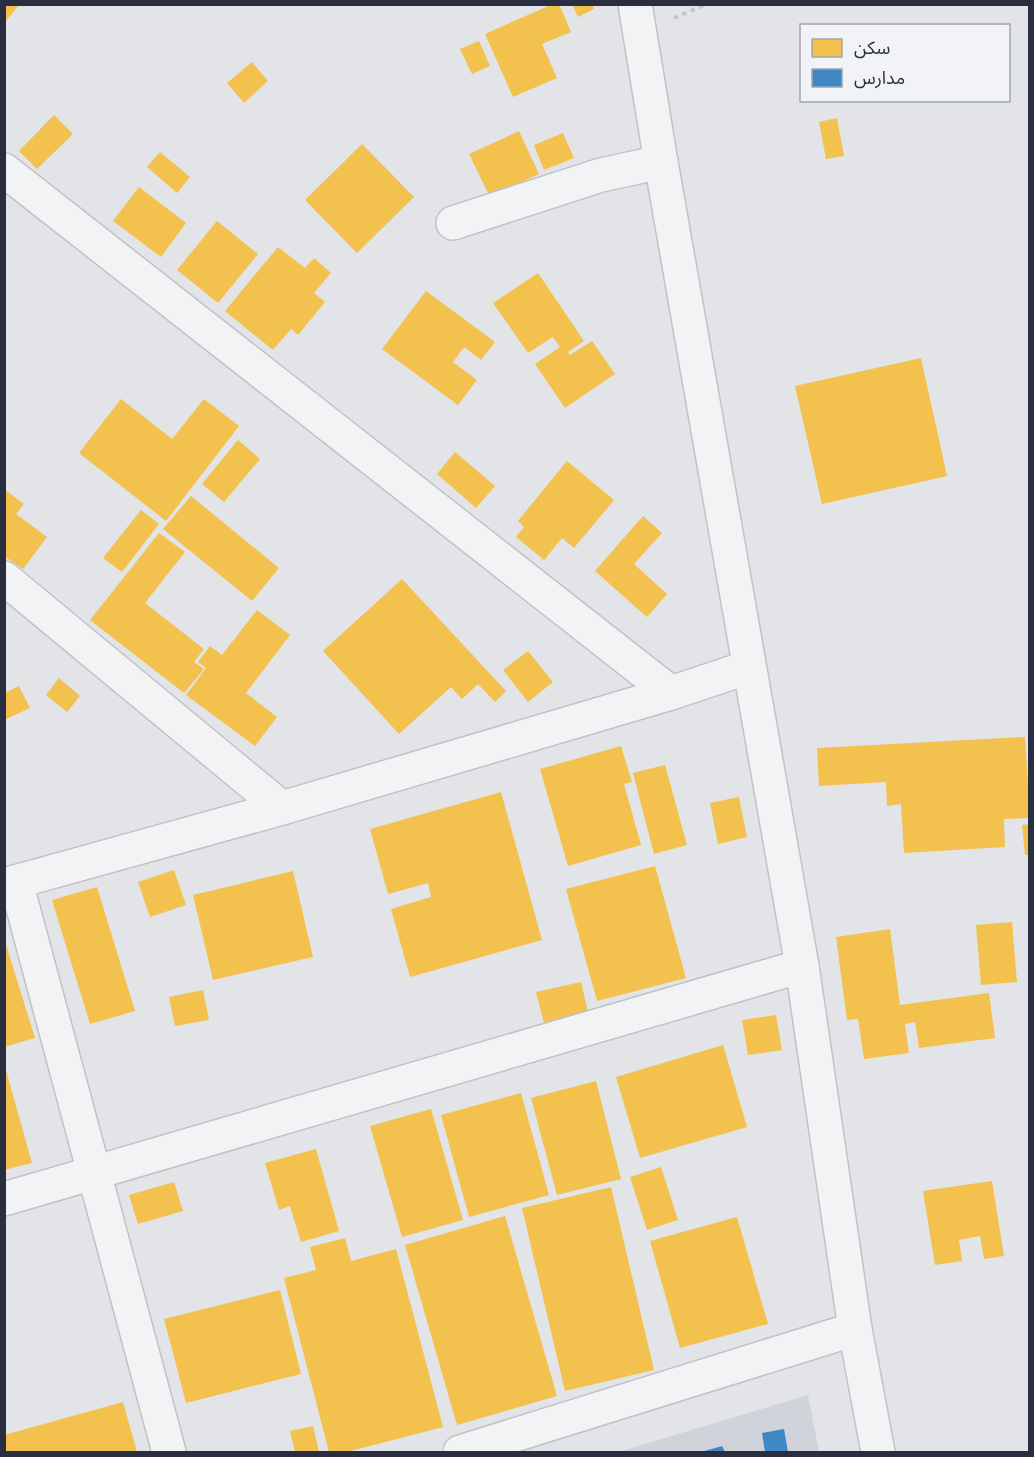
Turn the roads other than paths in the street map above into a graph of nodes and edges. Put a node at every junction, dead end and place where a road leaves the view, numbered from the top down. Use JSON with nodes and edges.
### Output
{"nodes":[{"id":1,"x":635,"y":4,"type":"edge"},
{"id":2,"x":661,"y":162,"type":"junction"},
{"id":3,"x":4,"y":170,"type":"edge"},
{"id":4,"x":453,"y":223,"type":"dead end"},
{"id":5,"x":4,"y":578,"type":"edge"},
{"id":6,"x":749,"y":667,"type":"junction"},
{"id":7,"x":671,"y":693,"type":"junction"},
{"id":8,"x":282,"y":808,"type":"junction"},
{"id":9,"x":10,"y":884,"type":"edge"},
{"id":10,"x":802,"y":966,"type":"junction"},
{"id":11,"x":93,"y":1173,"type":"junction"},
{"id":12,"x":4,"y":1199,"type":"edge"},
{"id":13,"x":855,"y":1329,"type":"junction"},
{"id":14,"x":169,"y":1452,"type":"edge"},
{"id":15,"x":460,"y":1452,"type":"edge"},
{"id":16,"x":878,"y":1452,"type":"edge"}],
"edges":[{"from":1,"to":2,"type":"street"},
{"from":2,"to":4,"type":"street"},
{"from":2,"to":6,"type":"street"},
{"from":3,"to":7,"type":"street"},
{"from":5,"to":8,"type":"street"},
{"from":6,"to":7,"type":"street"},
{"from":6,"to":10,"type":"street"},
{"from":7,"to":8,"type":"street"},
{"from":8,"to":9,"type":"street"},
{"from":9,"to":11,"type":"street"},
{"from":10,"to":11,"type":"street"},
{"from":10,"to":13,"type":"street"},
{"from":11,"to":12,"type":"street"},
{"from":11,"to":14,"type":"street"},
{"from":13,"to":15,"type":"street"},
{"from":13,"to":16,"type":"street"}]}
